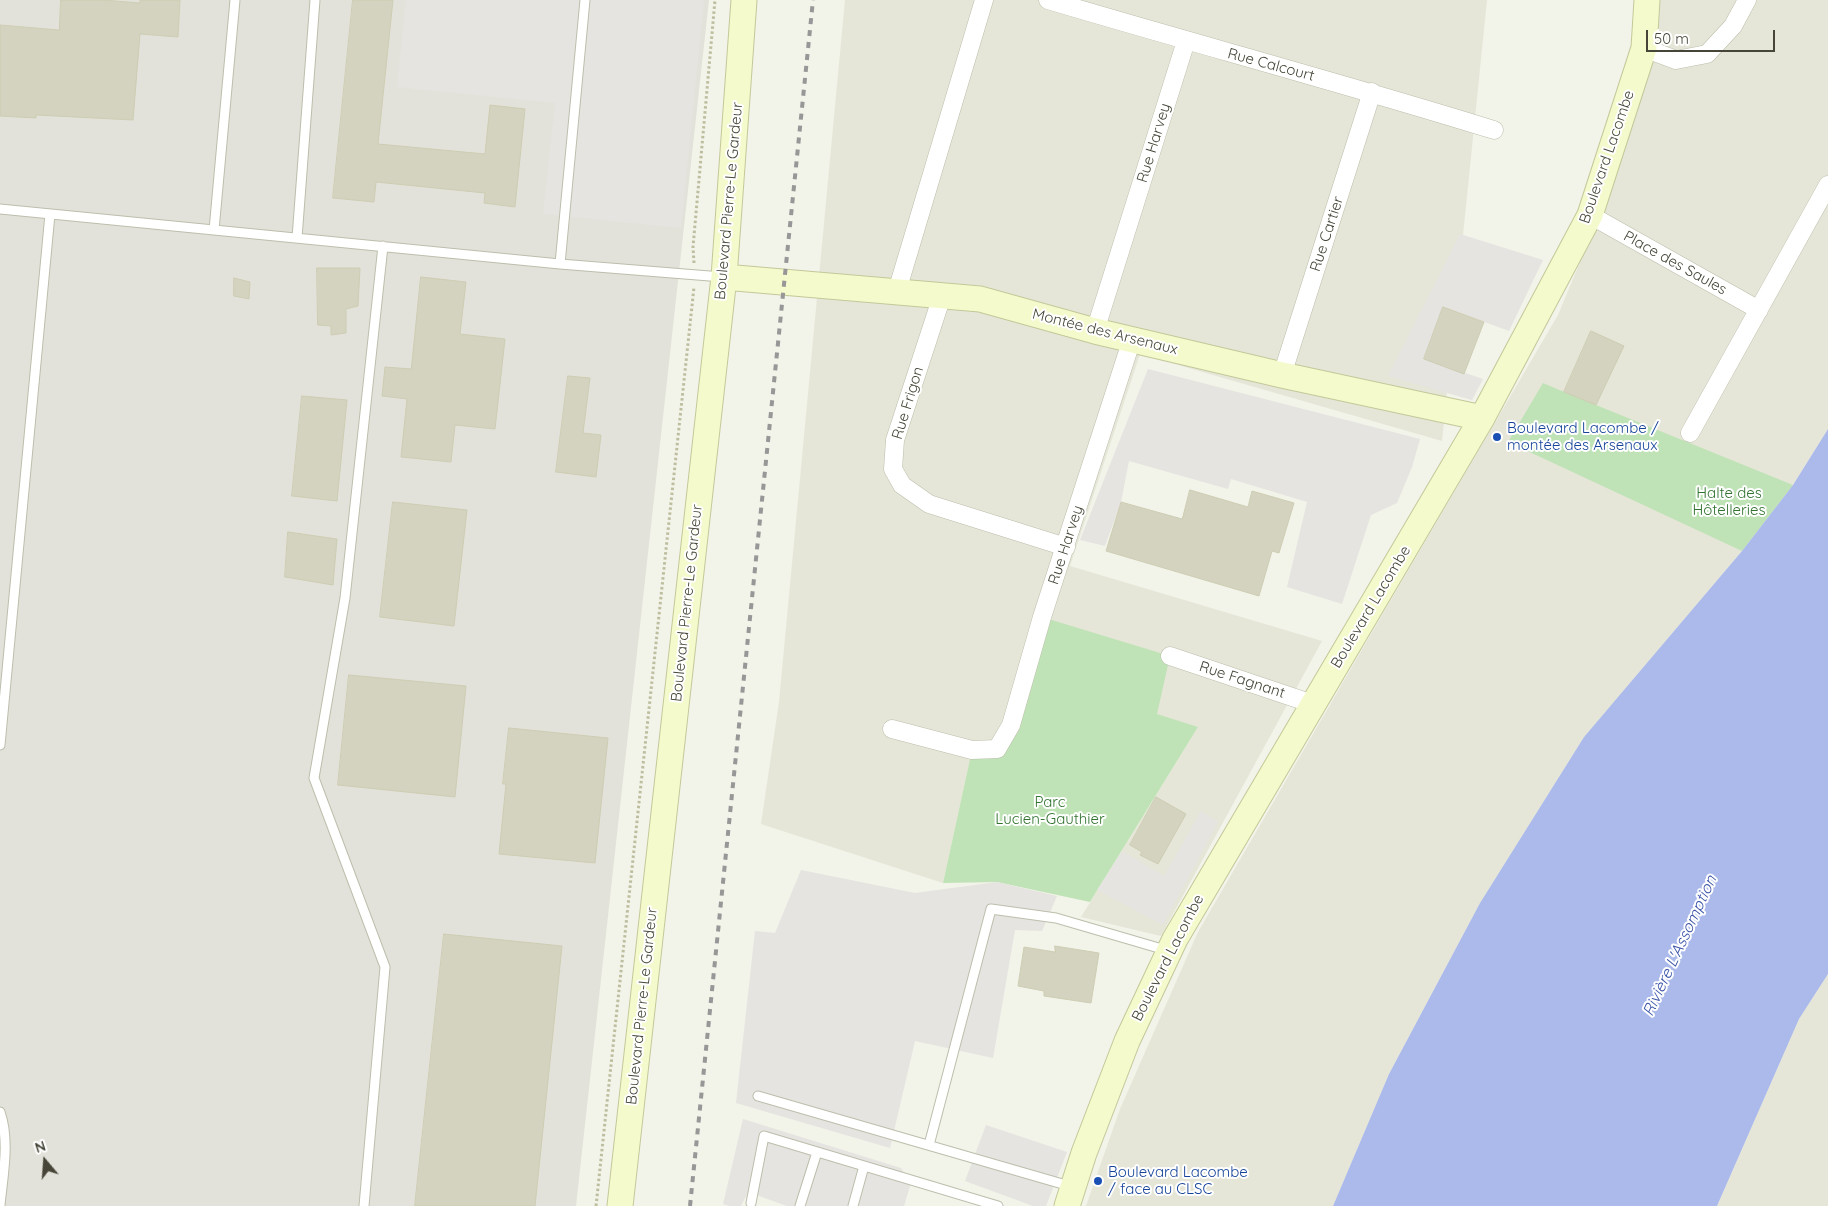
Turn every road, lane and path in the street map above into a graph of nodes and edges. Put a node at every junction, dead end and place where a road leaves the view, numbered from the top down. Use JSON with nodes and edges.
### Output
{"nodes":[{"id":1,"x":235,"y":0,"type":"edge"},
{"id":2,"x":315,"y":0,"type":"edge"},
{"id":3,"x":585,"y":0,"type":"edge"},
{"id":4,"x":716,"y":0,"type":"edge"},
{"id":5,"x":744,"y":0,"type":"edge"},
{"id":6,"x":984,"y":0,"type":"edge"},
{"id":7,"x":1048,"y":0,"type":"edge"},
{"id":8,"x":1647,"y":0,"type":"edge"},
{"id":9,"x":1747,"y":0,"type":"edge"},
{"id":10,"x":1186,"y":41,"type":"junction"},
{"id":11,"x":1644,"y":48,"type":"junction"},
{"id":12,"x":1372,"y":92,"type":"junction"},
{"id":13,"x":1494,"y":130,"type":"dead end"},
{"id":14,"x":1828,"y":185,"type":"edge"},
{"id":15,"x":0,"y":209,"type":"edge"},
{"id":16,"x":50,"y":214,"type":"junction"},
{"id":17,"x":1590,"y":215,"type":"junction"},
{"id":18,"x":214,"y":230,"type":"junction"},
{"id":19,"x":297,"y":238,"type":"junction"},
{"id":20,"x":383,"y":246,"type":"junction"},
{"id":21,"x":560,"y":264,"type":"junction"},
{"id":22,"x":695,"y":275,"type":"junction"},
{"id":23,"x":724,"y":277,"type":"junction"},
{"id":24,"x":897,"y":291,"type":"junction"},
{"id":25,"x":942,"y":296,"type":"junction"},
{"id":26,"x":1759,"y":310,"type":"junction"},
{"id":27,"x":1095,"y":331,"type":"junction"},
{"id":28,"x":1132,"y":339,"type":"junction"},
{"id":29,"x":1282,"y":375,"type":"junction"},
{"id":30,"x":1482,"y":418,"type":"junction"},
{"id":31,"x":1690,"y":433,"type":"dead end"},
{"id":32,"x":1066,"y":547,"type":"junction"},
{"id":33,"x":1170,"y":656,"type":"dead end"},
{"id":34,"x":1313,"y":704,"type":"junction"},
{"id":35,"x":892,"y":729,"type":"dead end"},
{"id":36,"x":0,"y":745,"type":"edge"},
{"id":37,"x":1169,"y":951,"type":"junction"},
{"id":38,"x":758,"y":1096,"type":"dead end"},
{"id":39,"x":0,"y":1112,"type":"edge"},
{"id":40,"x":929,"y":1146,"type":"junction"},
{"id":41,"x":817,"y":1152,"type":"junction"},
{"id":42,"x":864,"y":1166,"type":"junction"},
{"id":43,"x":1070,"y":1196,"type":"edge"},
{"id":44,"x":752,"y":1203,"type":"dead end"},
{"id":45,"x":0,"y":1205,"type":"edge"},
{"id":46,"x":364,"y":1206,"type":"edge"},
{"id":47,"x":596,"y":1206,"type":"edge"},
{"id":48,"x":620,"y":1206,"type":"edge"},
{"id":49,"x":800,"y":1206,"type":"edge"},
{"id":50,"x":853,"y":1206,"type":"edge"},
{"id":51,"x":998,"y":1206,"type":"edge"}],
"edges":[{"from":1,"to":18,"type":"lane"},
{"from":2,"to":19,"type":"lane"},
{"from":3,"to":21,"type":"lane"},
{"from":4,"to":22,"type":"path"},
{"from":5,"to":23,"type":"street","name":"Boulevard Pierre-Le Gardeur"},
{"from":6,"to":24,"type":"street"},
{"from":7,"to":10,"type":"street","name":"Rue Calcourt"},
{"from":8,"to":11,"type":"street","name":"Boulevard Lacombe"},
{"from":9,"to":11,"type":"street"},
{"from":10,"to":12,"type":"street","name":"Rue Calcourt"},
{"from":10,"to":27,"type":"street","name":"Rue Harvey"},
{"from":11,"to":17,"type":"street","name":"Boulevard Lacombe"},
{"from":12,"to":13,"type":"street","name":"Rue Calcourt"},
{"from":12,"to":29,"type":"street","name":"Rue Cartier"},
{"from":14,"to":26,"type":"street"},
{"from":15,"to":16,"type":"lane"},
{"from":16,"to":18,"type":"lane"},
{"from":16,"to":36,"type":"lane"},
{"from":17,"to":26,"type":"street","name":"Place des Saules"},
{"from":17,"to":30,"type":"street","name":"Boulevard Lacombe"},
{"from":18,"to":19,"type":"lane"},
{"from":19,"to":20,"type":"lane"},
{"from":20,"to":21,"type":"lane"},
{"from":20,"to":46,"type":"lane"},
{"from":21,"to":22,"type":"lane"},
{"from":22,"to":23,"type":"lane"},
{"from":22,"to":47,"type":"path"},
{"from":23,"to":24,"type":"street","name":"Montée des Arsenaux"},
{"from":23,"to":48,"type":"street","name":"Boulevard Pierre-Le Gardeur"},
{"from":24,"to":25,"type":"street","name":"Montée des Arsenaux"},
{"from":25,"to":27,"type":"street","name":"Montée des Arsenaux"},
{"from":25,"to":32,"type":"street","name":"Rue Frigon"},
{"from":26,"to":31,"type":"street"},
{"from":27,"to":28,"type":"street","name":"Montée des Arsenaux"},
{"from":28,"to":29,"type":"street","name":"Montée des Arsenaux"},
{"from":28,"to":32,"type":"street","name":"Rue Harvey"},
{"from":29,"to":30,"type":"street","name":"Montée des Arsenaux"},
{"from":30,"to":34,"type":"street","name":"Boulevard Lacombe"},
{"from":32,"to":35,"type":"street","name":"Rue Harvey"},
{"from":33,"to":34,"type":"street","name":"Rue Fagnant"},
{"from":34,"to":37,"type":"street","name":"Boulevard Lacombe"},
{"from":37,"to":40,"type":"lane"},
{"from":37,"to":43,"type":"street","name":"Boulevard Lacombe"},
{"from":38,"to":40,"type":"lane"},
{"from":39,"to":45,"type":"lane"},
{"from":40,"to":43,"type":"lane"},
{"from":41,"to":42,"type":"lane"},
{"from":41,"to":44,"type":"lane"},
{"from":41,"to":49,"type":"lane"},
{"from":42,"to":50,"type":"lane"},
{"from":42,"to":51,"type":"lane"}]}
